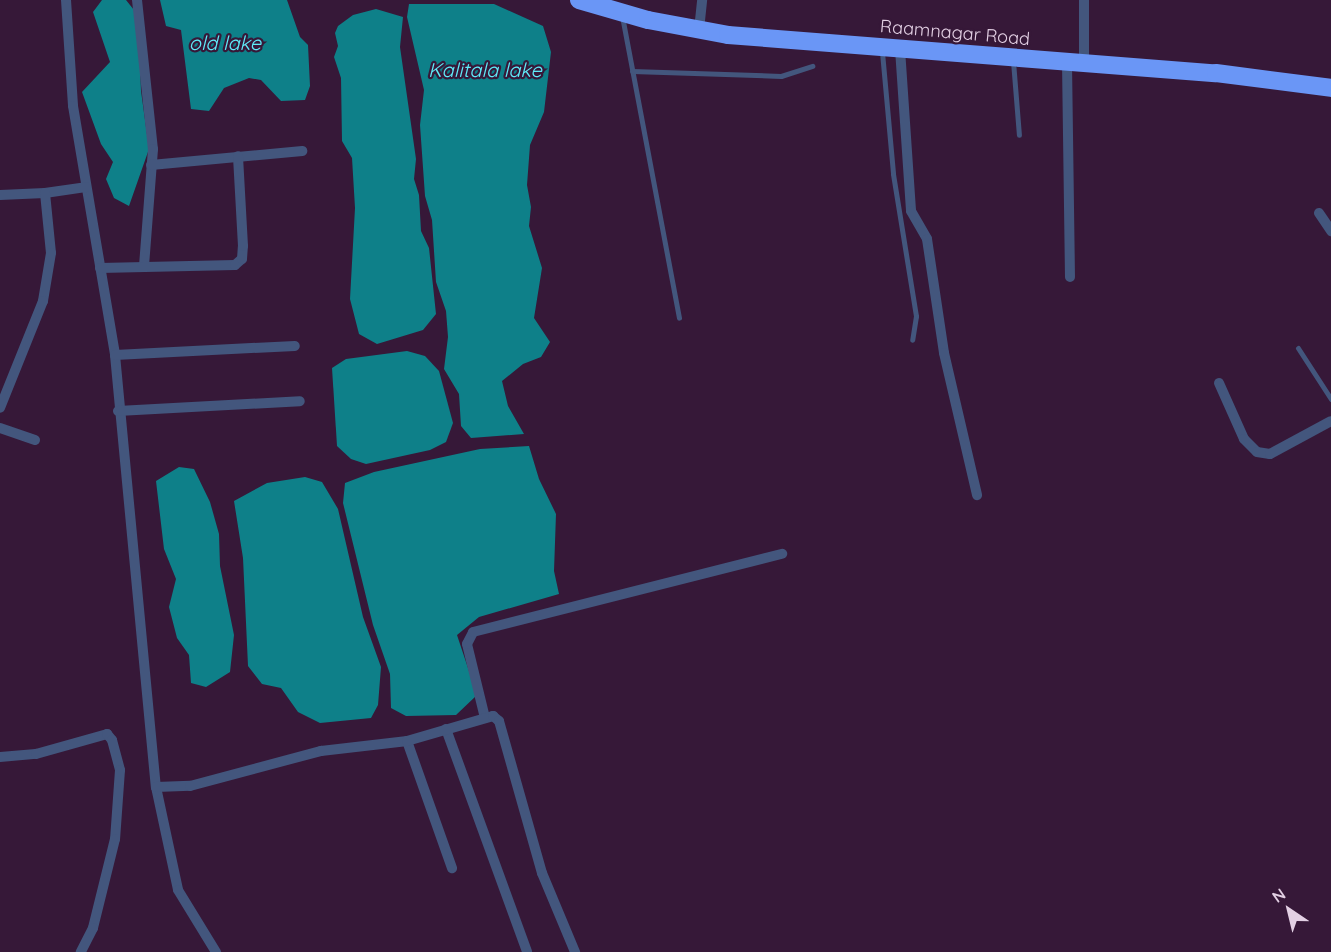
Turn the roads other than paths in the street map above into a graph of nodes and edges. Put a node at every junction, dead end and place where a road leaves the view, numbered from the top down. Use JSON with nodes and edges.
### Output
{"nodes":[{"id":1,"x":66,"y":0,"type":"edge"},
{"id":2,"x":137,"y":0,"type":"edge"},
{"id":3,"x":579,"y":0,"type":"edge"},
{"id":4,"x":702,"y":0,"type":"edge"},
{"id":5,"x":1084,"y":0,"type":"edge"},
{"id":6,"x":622,"y":7,"type":"edge"},
{"id":7,"x":699,"y":30,"type":"junction"},
{"id":8,"x":891,"y":48,"type":"junction"},
{"id":9,"x":1013,"y":59,"type":"junction"},
{"id":10,"x":1075,"y":64,"type":"junction"},
{"id":11,"x":812,"y":66,"type":"dead end"},
{"id":12,"x":632,"y":71,"type":"junction"},
{"id":13,"x":1331,"y":88,"type":"edge"},
{"id":14,"x":1019,"y":135,"type":"dead end"},
{"id":15,"x":302,"y":151,"type":"dead end"},
{"id":16,"x":238,"y":156,"type":"junction"},
{"id":17,"x":152,"y":165,"type":"junction"},
{"id":18,"x":86,"y":187,"type":"junction"},
{"id":19,"x":45,"y":193,"type":"junction"},
{"id":20,"x":0,"y":195,"type":"edge"},
{"id":21,"x":1319,"y":213,"type":"dead end"},
{"id":22,"x":1331,"y":231,"type":"edge"},
{"id":23,"x":144,"y":267,"type":"junction"},
{"id":24,"x":100,"y":268,"type":"junction"},
{"id":25,"x":1070,"y":277,"type":"dead end"},
{"id":26,"x":679,"y":318,"type":"dead end"},
{"id":27,"x":912,"y":340,"type":"dead end"},
{"id":28,"x":295,"y":346,"type":"dead end"},
{"id":29,"x":1298,"y":348,"type":"dead end"},
{"id":30,"x":115,"y":355,"type":"junction"},
{"id":31,"x":1219,"y":383,"type":"dead end"},
{"id":32,"x":1331,"y":399,"type":"edge"},
{"id":33,"x":300,"y":401,"type":"dead end"},
{"id":34,"x":0,"y":408,"type":"edge"},
{"id":35,"x":118,"y":411,"type":"junction"},
{"id":36,"x":1331,"y":421,"type":"edge"},
{"id":37,"x":0,"y":428,"type":"edge"},
{"id":38,"x":35,"y":440,"type":"dead end"},
{"id":39,"x":977,"y":495,"type":"dead end"},
{"id":40,"x":782,"y":554,"type":"dead end"},
{"id":41,"x":485,"y":718,"type":"junction"},
{"id":42,"x":446,"y":729,"type":"junction"},
{"id":43,"x":407,"y":741,"type":"junction"},
{"id":44,"x":0,"y":757,"type":"edge"},
{"id":45,"x":156,"y":787,"type":"junction"},
{"id":46,"x":452,"y":868,"type":"dead end"},
{"id":47,"x":81,"y":952,"type":"edge"},
{"id":48,"x":216,"y":952,"type":"edge"},
{"id":49,"x":527,"y":952,"type":"edge"},
{"id":50,"x":575,"y":952,"type":"edge"}],
"edges":[{"from":1,"to":18,"type":"street"},
{"from":2,"to":17,"type":"street"},
{"from":3,"to":6,"type":"highway","name":"Raamnagar Road"},
{"from":4,"to":7,"type":"street"},
{"from":5,"to":10,"type":"street"},
{"from":6,"to":7,"type":"highway","name":"Raamnagar Road"},
{"from":6,"to":12,"type":"lane"},
{"from":7,"to":8,"type":"highway","name":"Raamnagar Road"},
{"from":8,"to":9,"type":"highway","name":"Raamnagar Road"},
{"from":8,"to":27,"type":"lane"},
{"from":8,"to":39,"type":"street"},
{"from":9,"to":10,"type":"highway","name":"Raamnagar Road"},
{"from":9,"to":14,"type":"lane"},
{"from":10,"to":13,"type":"highway","name":"Raamnagar Road"},
{"from":10,"to":25,"type":"street"},
{"from":11,"to":12,"type":"lane"},
{"from":12,"to":26,"type":"lane"},
{"from":15,"to":16,"type":"street"},
{"from":16,"to":17,"type":"street"},
{"from":16,"to":23,"type":"street"},
{"from":17,"to":23,"type":"street"},
{"from":18,"to":19,"type":"street"},
{"from":18,"to":24,"type":"street"},
{"from":19,"to":20,"type":"street"},
{"from":19,"to":34,"type":"street"},
{"from":21,"to":22,"type":"street"},
{"from":23,"to":24,"type":"street"},
{"from":24,"to":30,"type":"street"},
{"from":28,"to":30,"type":"street"},
{"from":29,"to":32,"type":"lane"},
{"from":30,"to":35,"type":"street"},
{"from":31,"to":36,"type":"street"},
{"from":33,"to":35,"type":"street"},
{"from":35,"to":45,"type":"street"},
{"from":37,"to":38,"type":"street"},
{"from":40,"to":41,"type":"street"},
{"from":41,"to":42,"type":"street"},
{"from":41,"to":50,"type":"street"},
{"from":42,"to":43,"type":"street"},
{"from":42,"to":49,"type":"street"},
{"from":43,"to":45,"type":"street"},
{"from":43,"to":46,"type":"street"},
{"from":44,"to":47,"type":"street"},
{"from":45,"to":48,"type":"street"}]}
